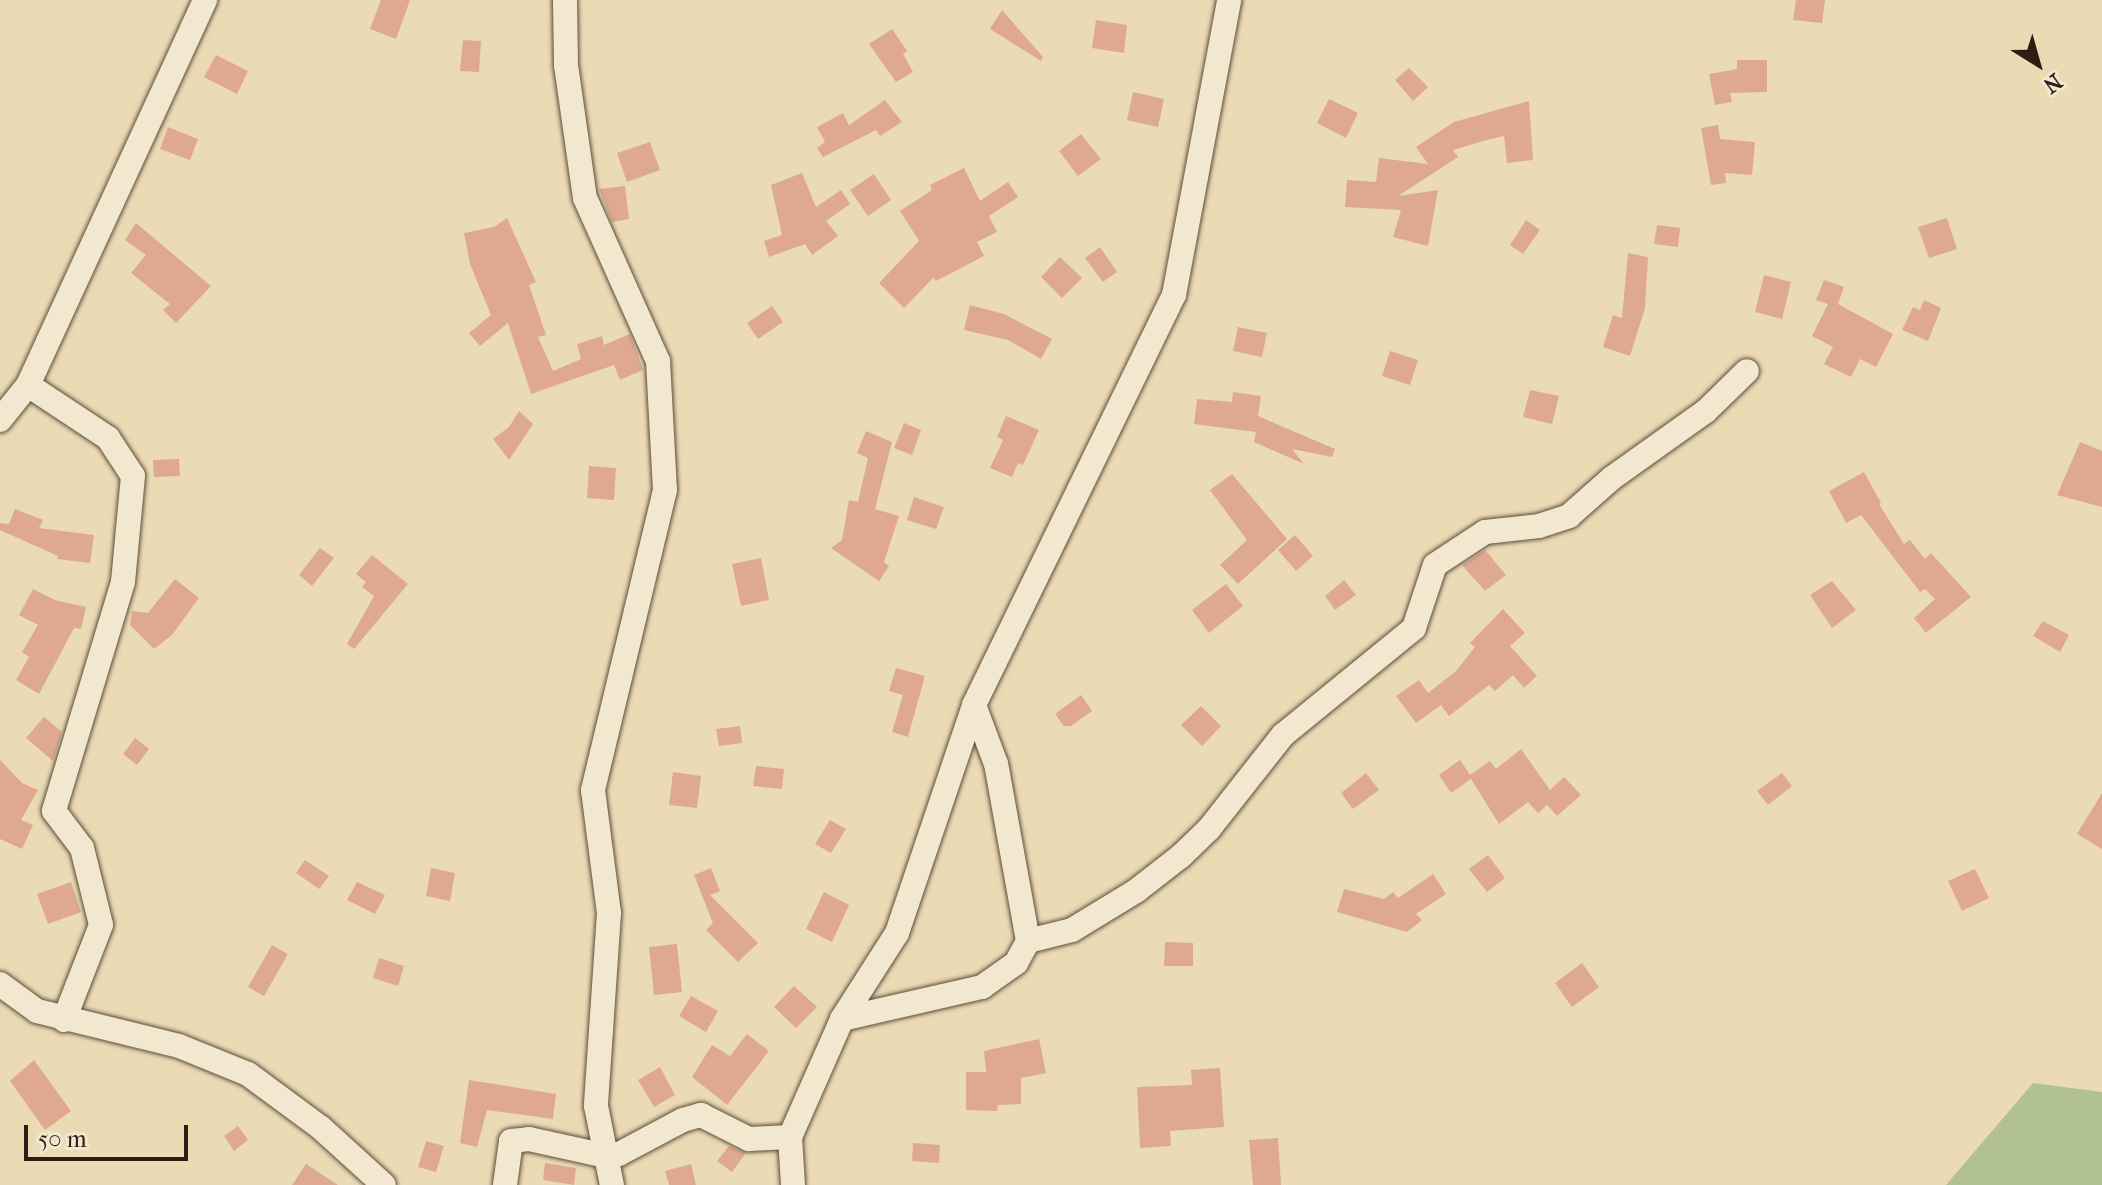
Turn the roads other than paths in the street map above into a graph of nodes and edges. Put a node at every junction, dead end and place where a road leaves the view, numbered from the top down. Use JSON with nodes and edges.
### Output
{"nodes":[{"id":1,"x":205,"y":0,"type":"edge"},
{"id":2,"x":565,"y":0,"type":"edge"},
{"id":3,"x":1229,"y":0,"type":"edge"},
{"id":4,"x":1747,"y":371,"type":"dead end"},
{"id":5,"x":28,"y":385,"type":"junction"},
{"id":6,"x":0,"y":420,"type":"edge"},
{"id":7,"x":974,"y":705,"type":"junction"},
{"id":8,"x":1028,"y":941,"type":"junction"},
{"id":9,"x":0,"y":984,"type":"edge"},
{"id":10,"x":842,"y":1019,"type":"junction"},
{"id":11,"x":64,"y":1020,"type":"junction"},
{"id":12,"x":790,"y":1137,"type":"junction"},
{"id":13,"x":606,"y":1156,"type":"junction"},
{"id":14,"x":384,"y":1185,"type":"edge"},
{"id":15,"x":505,"y":1185,"type":"edge"},
{"id":16,"x":612,"y":1185,"type":"edge"},
{"id":17,"x":793,"y":1185,"type":"edge"}],
"edges":[{"from":1,"to":5,"type":"street"},
{"from":2,"to":13,"type":"street"},
{"from":3,"to":7,"type":"street"},
{"from":4,"to":8,"type":"street"},
{"from":5,"to":6,"type":"street"},
{"from":5,"to":11,"type":"street"},
{"from":7,"to":8,"type":"street"},
{"from":7,"to":10,"type":"street"},
{"from":8,"to":10,"type":"street"},
{"from":9,"to":11,"type":"street"},
{"from":10,"to":12,"type":"street"},
{"from":11,"to":14,"type":"street"},
{"from":12,"to":13,"type":"street"},
{"from":12,"to":17,"type":"street"},
{"from":13,"to":15,"type":"street"},
{"from":13,"to":16,"type":"street"}]}
